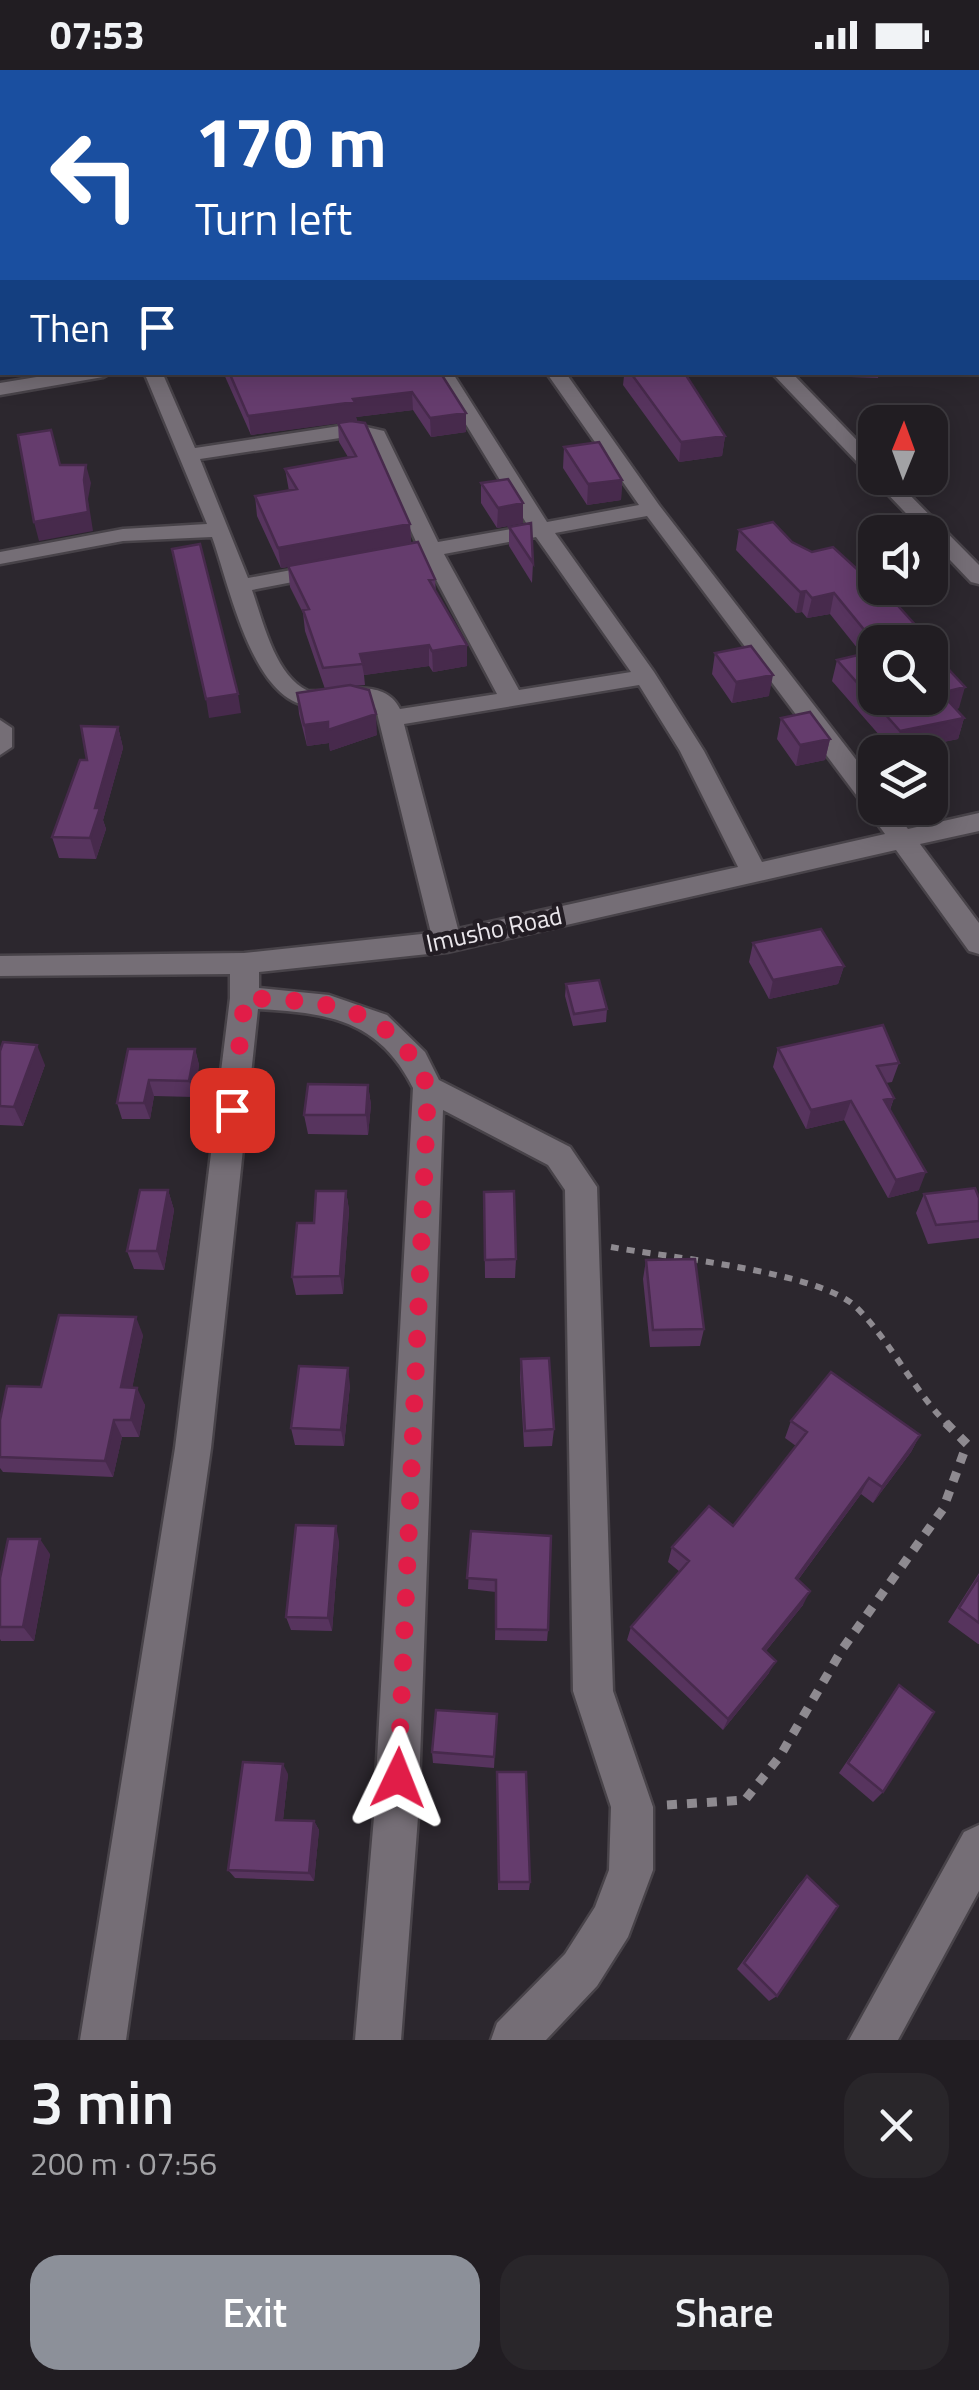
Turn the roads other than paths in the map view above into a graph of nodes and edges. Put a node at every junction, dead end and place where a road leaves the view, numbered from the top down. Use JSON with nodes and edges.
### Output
{"nodes":[{"id":1,"x":85,"y":375,"type":"edge"},
{"id":2,"x":153,"y":375,"type":"edge"},
{"id":3,"x":445,"y":375,"type":"edge"},
{"id":4,"x":557,"y":375,"type":"edge"},
{"id":5,"x":783,"y":375,"type":"edge"},
{"id":6,"x":0,"y":389,"type":"edge"},
{"id":7,"x":858,"y":453,"type":"edge"},
{"id":8,"x":188,"y":455,"type":"junction"},
{"id":9,"x":899,"y":495,"type":"edge"},
{"id":10,"x":652,"y":508,"type":"junction"},
{"id":11,"x":540,"y":529,"type":"junction"},
{"id":12,"x":220,"y":530,"type":"junction"},
{"id":13,"x":431,"y":550,"type":"junction"},
{"id":14,"x":393,"y":557,"type":"edge"},
{"id":15,"x":0,"y":558,"type":"edge"},
{"id":16,"x":354,"y":564,"type":"edge"},
{"id":17,"x":979,"y":577,"type":"edge"},
{"id":18,"x":239,"y":586,"type":"junction"},
{"id":19,"x":646,"y":676,"type":"junction"},
{"id":20,"x":512,"y":698,"type":"junction"},
{"id":21,"x":392,"y":718,"type":"junction"},
{"id":22,"x":0,"y":728,"type":"edge"},
{"id":23,"x":0,"y":746,"type":"edge"},
{"id":24,"x":858,"y":780,"type":"edge"},
{"id":25,"x":979,"y":822,"type":"edge"},
{"id":26,"x":892,"y":825,"type":"edge"},
{"id":27,"x":902,"y":838,"type":"junction"},
{"id":28,"x":753,"y":871,"type":"junction"},
{"id":29,"x":447,"y":942,"type":"junction"},
{"id":30,"x":979,"y":944,"type":"edge"},
{"id":31,"x":0,"y":966,"type":"edge"},
{"id":32,"x":244,"y":980,"type":"junction"},
{"id":33,"x":428,"y":1088,"type":"junction"},
{"id":34,"x":979,"y":1847,"type":"edge"},
{"id":35,"x":103,"y":2040,"type":"edge"},
{"id":36,"x":378,"y":2040,"type":"edge"},
{"id":37,"x":514,"y":2040,"type":"edge"},
{"id":38,"x":872,"y":2040,"type":"edge"}],
"edges":[{"from":1,"to":6,"type":"street"},
{"from":2,"to":8,"type":"street"},
{"from":3,"to":11,"type":"street"},
{"from":4,"to":10,"type":"street"},
{"from":5,"to":7,"type":"street"},
{"from":8,"to":12,"type":"street"},
{"from":8,"to":13,"type":"street"},
{"from":9,"to":17,"type":"street"},
{"from":10,"to":11,"type":"street"},
{"from":10,"to":24,"type":"street"},
{"from":11,"to":13,"type":"street"},
{"from":11,"to":19,"type":"street"},
{"from":12,"to":15,"type":"street"},
{"from":12,"to":18,"type":"street"},
{"from":13,"to":14,"type":"street"},
{"from":13,"to":20,"type":"street"},
{"from":16,"to":18,"type":"street"},
{"from":18,"to":21,"type":"street"},
{"from":19,"to":20,"type":"street"},
{"from":19,"to":28,"type":"street"},
{"from":20,"to":21,"type":"street"},
{"from":21,"to":29,"type":"street"},
{"from":22,"to":23,"type":"street"},
{"from":25,"to":27,"type":"street","name":"Imusho Road"},
{"from":26,"to":27,"type":"street"},
{"from":27,"to":28,"type":"street","name":"Imusho Road"},
{"from":27,"to":30,"type":"street"},
{"from":28,"to":29,"type":"street","name":"Imusho Road"},
{"from":29,"to":32,"type":"street","name":"Imusho Road"},
{"from":31,"to":32,"type":"street","name":"Imusho Road"},
{"from":32,"to":33,"type":"street"},
{"from":32,"to":35,"type":"street"},
{"from":33,"to":36,"type":"street"},
{"from":33,"to":37,"type":"street"},
{"from":34,"to":38,"type":"street"}]}
